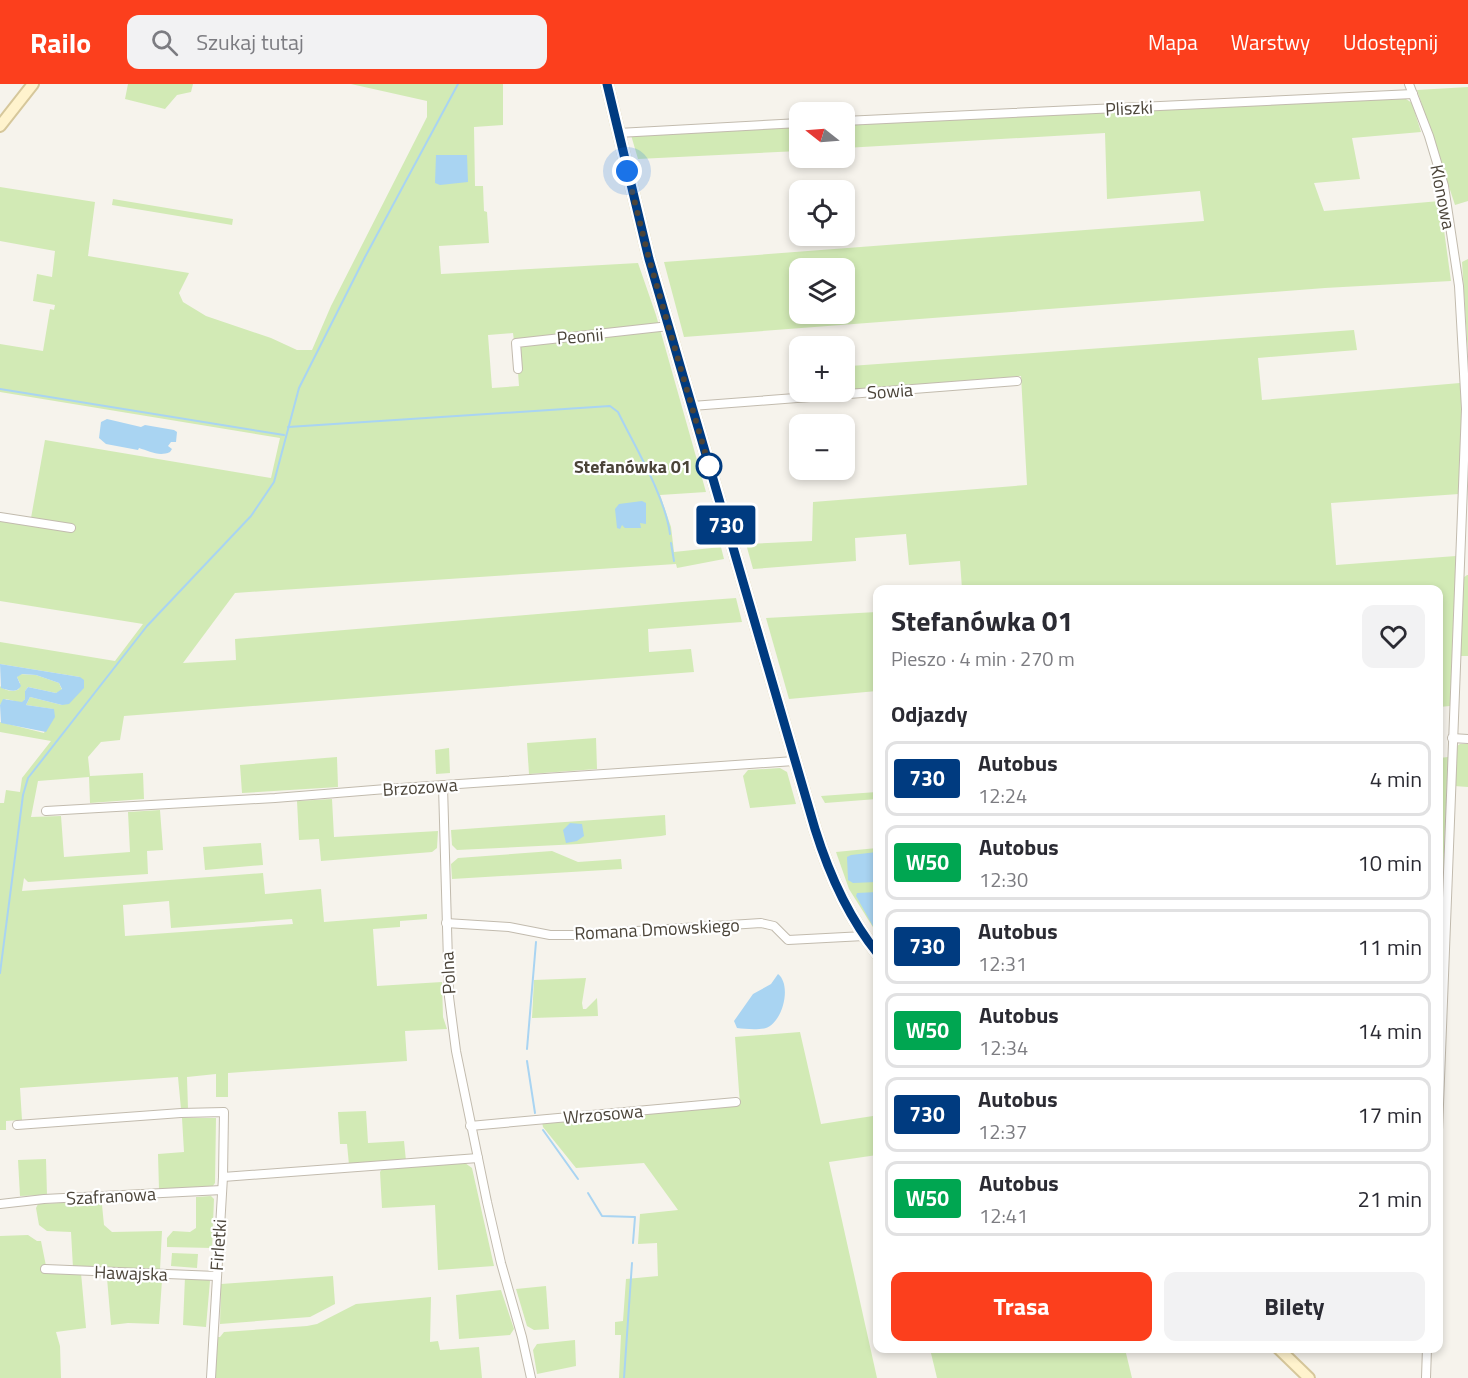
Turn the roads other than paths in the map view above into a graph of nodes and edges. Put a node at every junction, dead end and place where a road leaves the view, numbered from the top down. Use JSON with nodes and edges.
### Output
{"nodes":[{"id":1,"x":33,"y":84,"type":"edge"},
{"id":2,"x":607,"y":84,"type":"edge"},
{"id":3,"x":1409,"y":84,"type":"edge"},
{"id":4,"x":1413,"y":94,"type":"junction"},
{"id":5,"x":855,"y":120,"type":"edge"},
{"id":6,"x":789,"y":124,"type":"edge"},
{"id":7,"x":0,"y":126,"type":"edge"},
{"id":8,"x":618,"y":133,"type":"junction"},
{"id":9,"x":669,"y":326,"type":"junction"},
{"id":10,"x":518,"y":369,"type":"dead end"},
{"id":11,"x":1017,"y":381,"type":"dead end"},
{"id":12,"x":692,"y":406,"type":"junction"},
{"id":13,"x":0,"y":517,"type":"edge"},
{"id":14,"x":71,"y":528,"type":"dead end"},
{"id":15,"x":1452,"y":738,"type":"junction"},
{"id":16,"x":1468,"y":739,"type":"edge"},
{"id":17,"x":794,"y":761,"type":"junction"},
{"id":18,"x":443,"y":786,"type":"junction"},
{"id":19,"x":46,"y":811,"type":"dead end"},
{"id":20,"x":446,"y":923,"type":"junction"},
{"id":21,"x":864,"y":936,"type":"junction"},
{"id":22,"x":873,"y":948,"type":"edge"},
{"id":23,"x":1443,"y":990,"type":"edge"},
{"id":24,"x":736,"y":1102,"type":"dead end"},
{"id":25,"x":16,"y":1125,"type":"dead end"},
{"id":26,"x":470,"y":1126,"type":"junction"},
{"id":27,"x":478,"y":1158,"type":"junction"},
{"id":28,"x":223,"y":1178,"type":"junction"},
{"id":29,"x":222,"y":1190,"type":"junction"},
{"id":30,"x":0,"y":1204,"type":"edge"},
{"id":31,"x":45,"y":1269,"type":"dead end"},
{"id":32,"x":216,"y":1276,"type":"junction"},
{"id":33,"x":1283,"y":1353,"type":"edge"},
{"id":34,"x":1427,"y":1353,"type":"edge"},
{"id":35,"x":211,"y":1378,"type":"edge"},
{"id":36,"x":531,"y":1378,"type":"edge"},
{"id":37,"x":1309,"y":1378,"type":"edge"},
{"id":38,"x":1426,"y":1378,"type":"edge"}],
"edges":[{"from":1,"to":7,"type":"main road"},
{"from":2,"to":8,"type":"main road"},
{"from":3,"to":4,"type":"street","name":"Klonowa"},
{"from":4,"to":5,"type":"street","name":"Pliszki"},
{"from":4,"to":15,"type":"street","name":"Klonowa"},
{"from":6,"to":8,"type":"street"},
{"from":8,"to":9,"type":"main road"},
{"from":9,"to":10,"type":"street","name":"Peonii"},
{"from":9,"to":12,"type":"main road"},
{"from":11,"to":12,"type":"street","name":"Sowia"},
{"from":12,"to":17,"type":"main road"},
{"from":13,"to":14,"type":"street"},
{"from":15,"to":16,"type":"street"},
{"from":15,"to":23,"type":"street","name":"Klonowa"},
{"from":17,"to":18,"type":"street","name":"Brzozowa"},
{"from":17,"to":21,"type":"main road"},
{"from":18,"to":19,"type":"street","name":"Brzozowa"},
{"from":18,"to":20,"type":"street","name":"Polna"},
{"from":20,"to":21,"type":"street","name":"Romana Dmowskiego"},
{"from":20,"to":26,"type":"street","name":"Polna"},
{"from":21,"to":22,"type":"main road"},
{"from":24,"to":26,"type":"street","name":"Wrzosowa"},
{"from":25,"to":28,"type":"street","name":"Firletki"},
{"from":26,"to":27,"type":"street","name":"Polna"},
{"from":27,"to":28,"type":"street"},
{"from":27,"to":36,"type":"street","name":"Polna"},
{"from":28,"to":29,"type":"street","name":"Firletki"},
{"from":29,"to":30,"type":"street","name":"Szafranowa"},
{"from":29,"to":32,"type":"street","name":"Firletki"},
{"from":31,"to":32,"type":"street","name":"Hawajska"},
{"from":32,"to":35,"type":"street","name":"Firletki"},
{"from":33,"to":37,"type":"main road"},
{"from":34,"to":38,"type":"street"}]}
